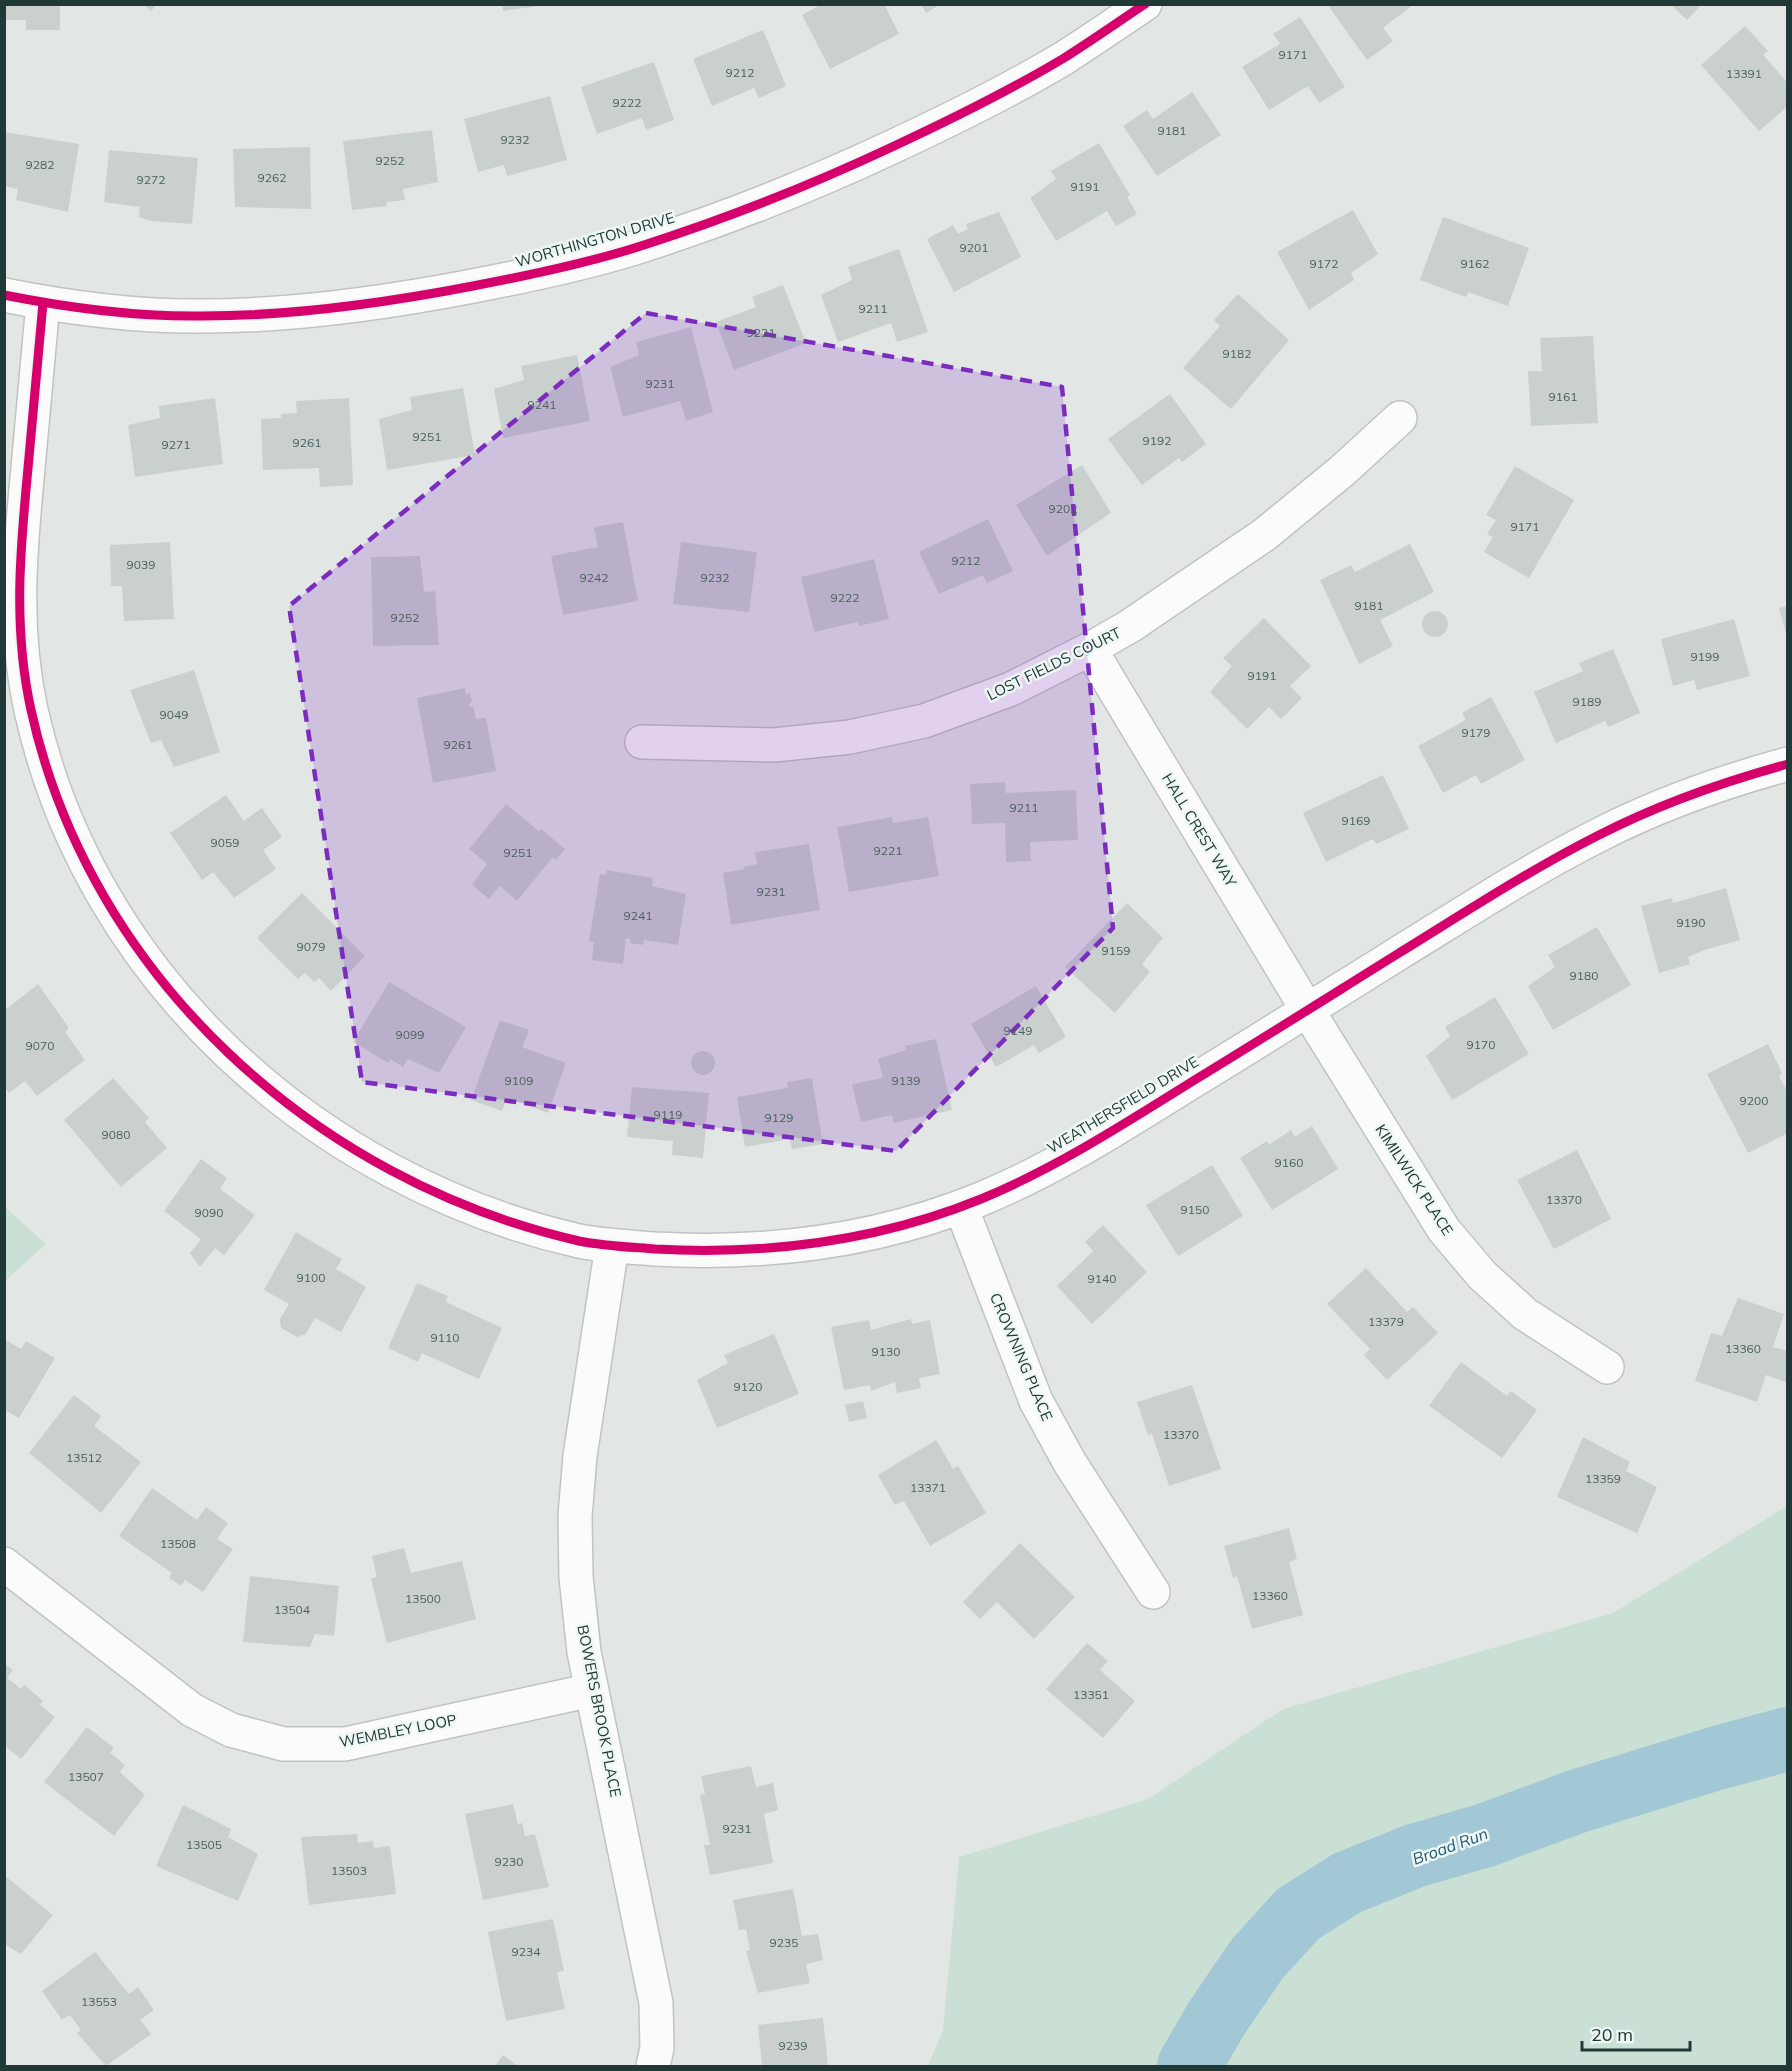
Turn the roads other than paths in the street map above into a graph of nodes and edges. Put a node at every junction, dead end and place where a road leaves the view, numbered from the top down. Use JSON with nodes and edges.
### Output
{"nodes":[{"id":1,"x":1144,"y":4,"type":"edge"},
{"id":2,"x":4,"y":295,"type":"edge"},
{"id":3,"x":43,"y":303,"type":"junction"},
{"id":4,"x":1400,"y":418,"type":"dead end"},
{"id":5,"x":1090,"y":649,"type":"junction"},
{"id":6,"x":642,"y":742,"type":"dead end"},
{"id":7,"x":1788,"y":764,"type":"edge"},
{"id":8,"x":1308,"y":1011,"type":"junction"},
{"id":9,"x":961,"y":1206,"type":"junction"},
{"id":10,"x":612,"y":1246,"type":"junction"},
{"id":11,"x":1607,"y":1367,"type":"dead end"},
{"id":12,"x":4,"y":1564,"type":"edge"},
{"id":13,"x":1154,"y":1592,"type":"dead end"},
{"id":14,"x":592,"y":1690,"type":"junction"},
{"id":15,"x":653,"y":2067,"type":"edge"}],
"edges":[{"from":1,"to":3,"type":"street","name":"WORTHINGTON DRIVE"},
{"from":2,"to":3,"type":"street","name":"WORTHINGTON DRIVE"},
{"from":3,"to":10,"type":"street","name":"WEATHERSFIELD DRIVE"},
{"from":4,"to":5,"type":"street","name":"LOST FIELDS COURT"},
{"from":5,"to":6,"type":"street","name":"LOST FIELDS COURT"},
{"from":5,"to":8,"type":"street","name":"HALL CREST WAY"},
{"from":7,"to":8,"type":"street","name":"WEATHERSFIELD DRIVE"},
{"from":8,"to":9,"type":"street","name":"WEATHERSFIELD DRIVE"},
{"from":8,"to":11,"type":"street","name":"KIMILWICK PLACE"},
{"from":9,"to":10,"type":"street","name":"WEATHERSFIELD DRIVE"},
{"from":9,"to":13,"type":"street","name":"CROWNING PLACE"},
{"from":10,"to":14,"type":"street","name":"BOWERS BROOK PLACE"},
{"from":12,"to":14,"type":"street","name":"WEMBLEY LOOP"},
{"from":14,"to":15,"type":"street","name":"BOWERS BROOK PLACE"}]}
